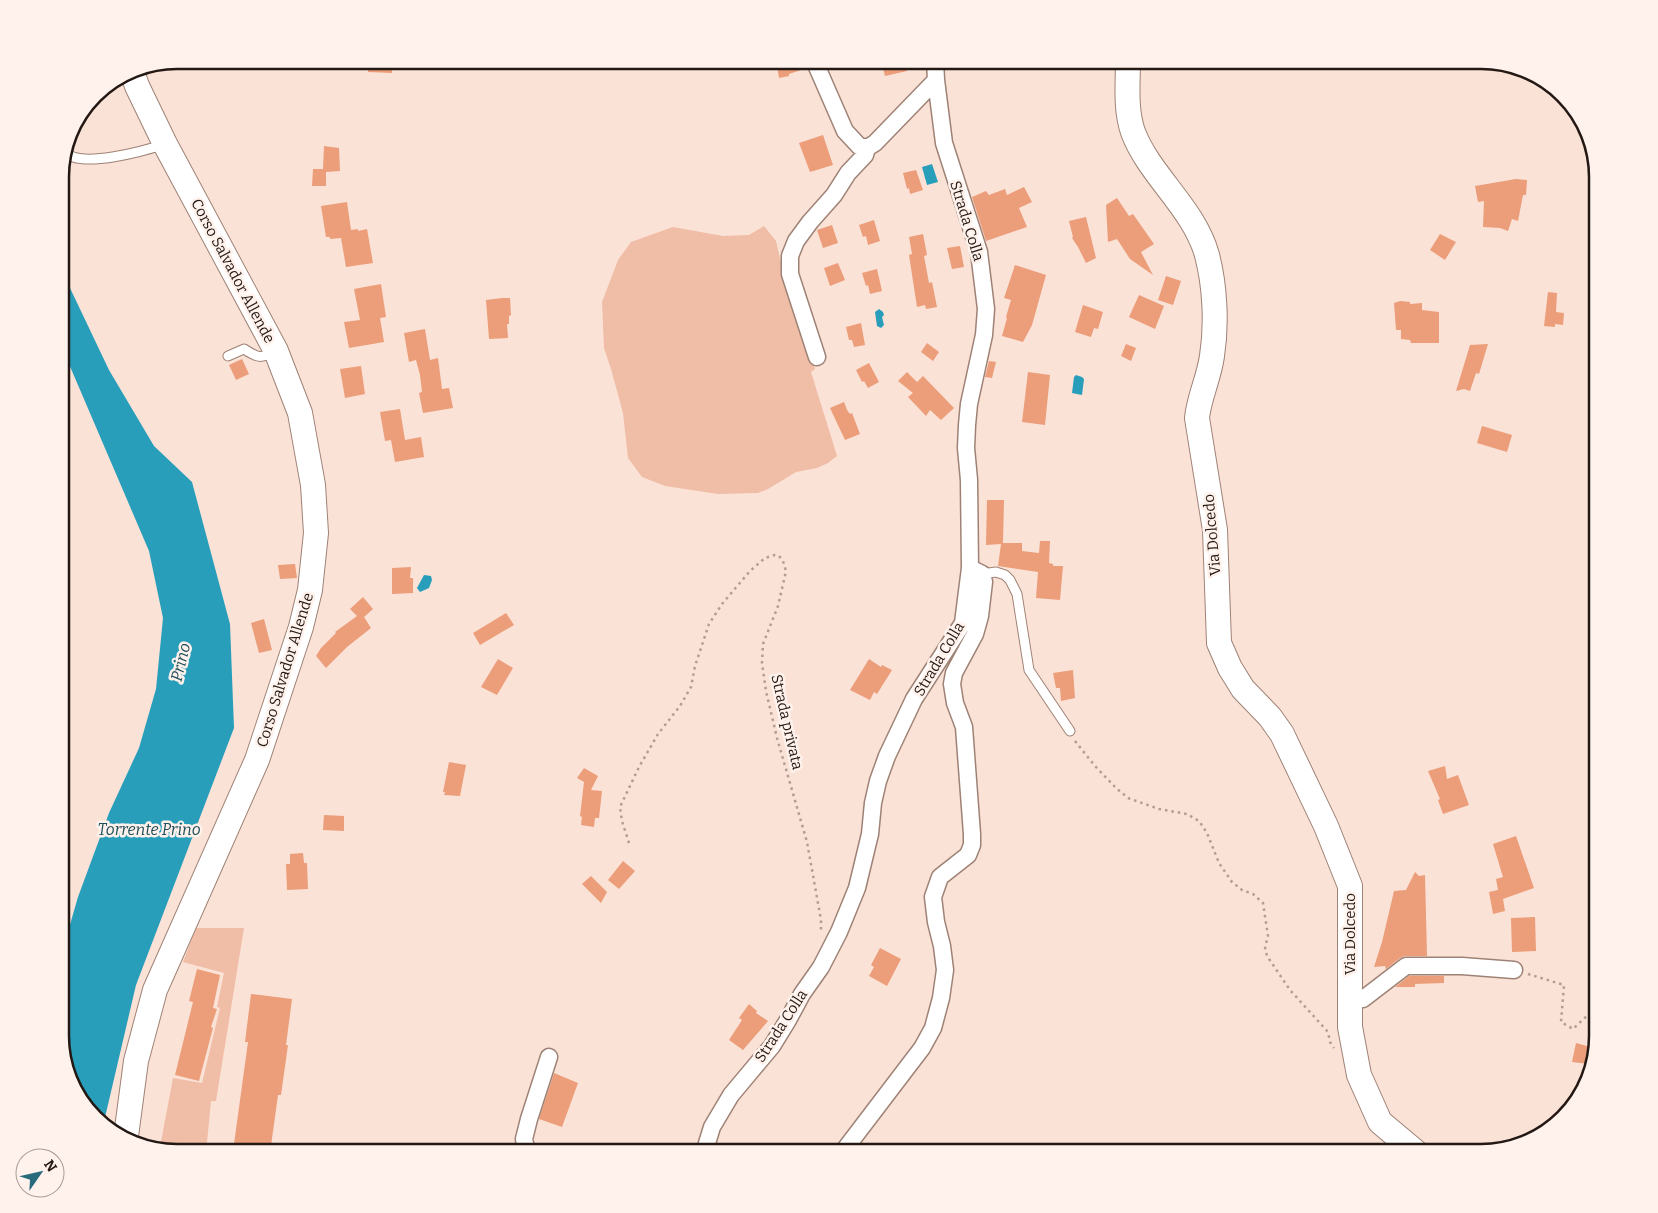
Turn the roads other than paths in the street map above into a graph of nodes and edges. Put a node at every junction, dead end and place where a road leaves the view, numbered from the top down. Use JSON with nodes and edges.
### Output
{"nodes":[{"id":1,"x":818,"y":69,"type":"edge"},
{"id":2,"x":935,"y":69,"type":"edge"},
{"id":3,"x":1128,"y":69,"type":"edge"},
{"id":4,"x":134,"y":78,"type":"edge"},
{"id":5,"x":936,"y":80,"type":"junction"},
{"id":6,"x":165,"y":144,"type":"junction"},
{"id":7,"x":867,"y":148,"type":"junction"},
{"id":8,"x":71,"y":157,"type":"edge"},
{"id":9,"x":276,"y":351,"type":"junction"},
{"id":10,"x":228,"y":356,"type":"dead end"},
{"id":11,"x":816,"y":357,"type":"dead end"},
{"id":12,"x":976,"y":571,"type":"junction"},
{"id":13,"x":1070,"y":731,"type":"road end"},
{"id":14,"x":1514,"y":970,"type":"road end"},
{"id":15,"x":1350,"y":1000,"type":"junction"},
{"id":16,"x":549,"y":1057,"type":"dead end"},
{"id":17,"x":127,"y":1132,"type":"edge"},
{"id":18,"x":525,"y":1144,"type":"edge"},
{"id":19,"x":707,"y":1144,"type":"edge"},
{"id":20,"x":849,"y":1144,"type":"edge"},
{"id":21,"x":1406,"y":1144,"type":"edge"}],
"edges":[{"from":1,"to":7,"type":"street"},
{"from":2,"to":5,"type":"street","name":"Strada Colla"},
{"from":3,"to":15,"type":"main road","name":"Via Dolcedo"},
{"from":4,"to":6,"type":"main road","name":"Corso Salvador Allende"},
{"from":5,"to":7,"type":"street"},
{"from":5,"to":12,"type":"street","name":"Strada Colla"},
{"from":6,"to":8,"type":"lane"},
{"from":6,"to":9,"type":"main road","name":"Corso Salvador Allende"},
{"from":7,"to":11,"type":"street"},
{"from":9,"to":10,"type":"lane"},
{"from":9,"to":17,"type":"main road","name":"Corso Salvador Allende"},
{"from":12,"to":13,"type":"lane"},
{"from":12,"to":19,"type":"street","name":"Strada Colla"},
{"from":12,"to":20,"type":"street"},
{"from":14,"to":15,"type":"street","name":"Via Dolcedo"},
{"from":15,"to":21,"type":"main road","name":"Via Dolcedo"},
{"from":16,"to":18,"type":"street"}]}
